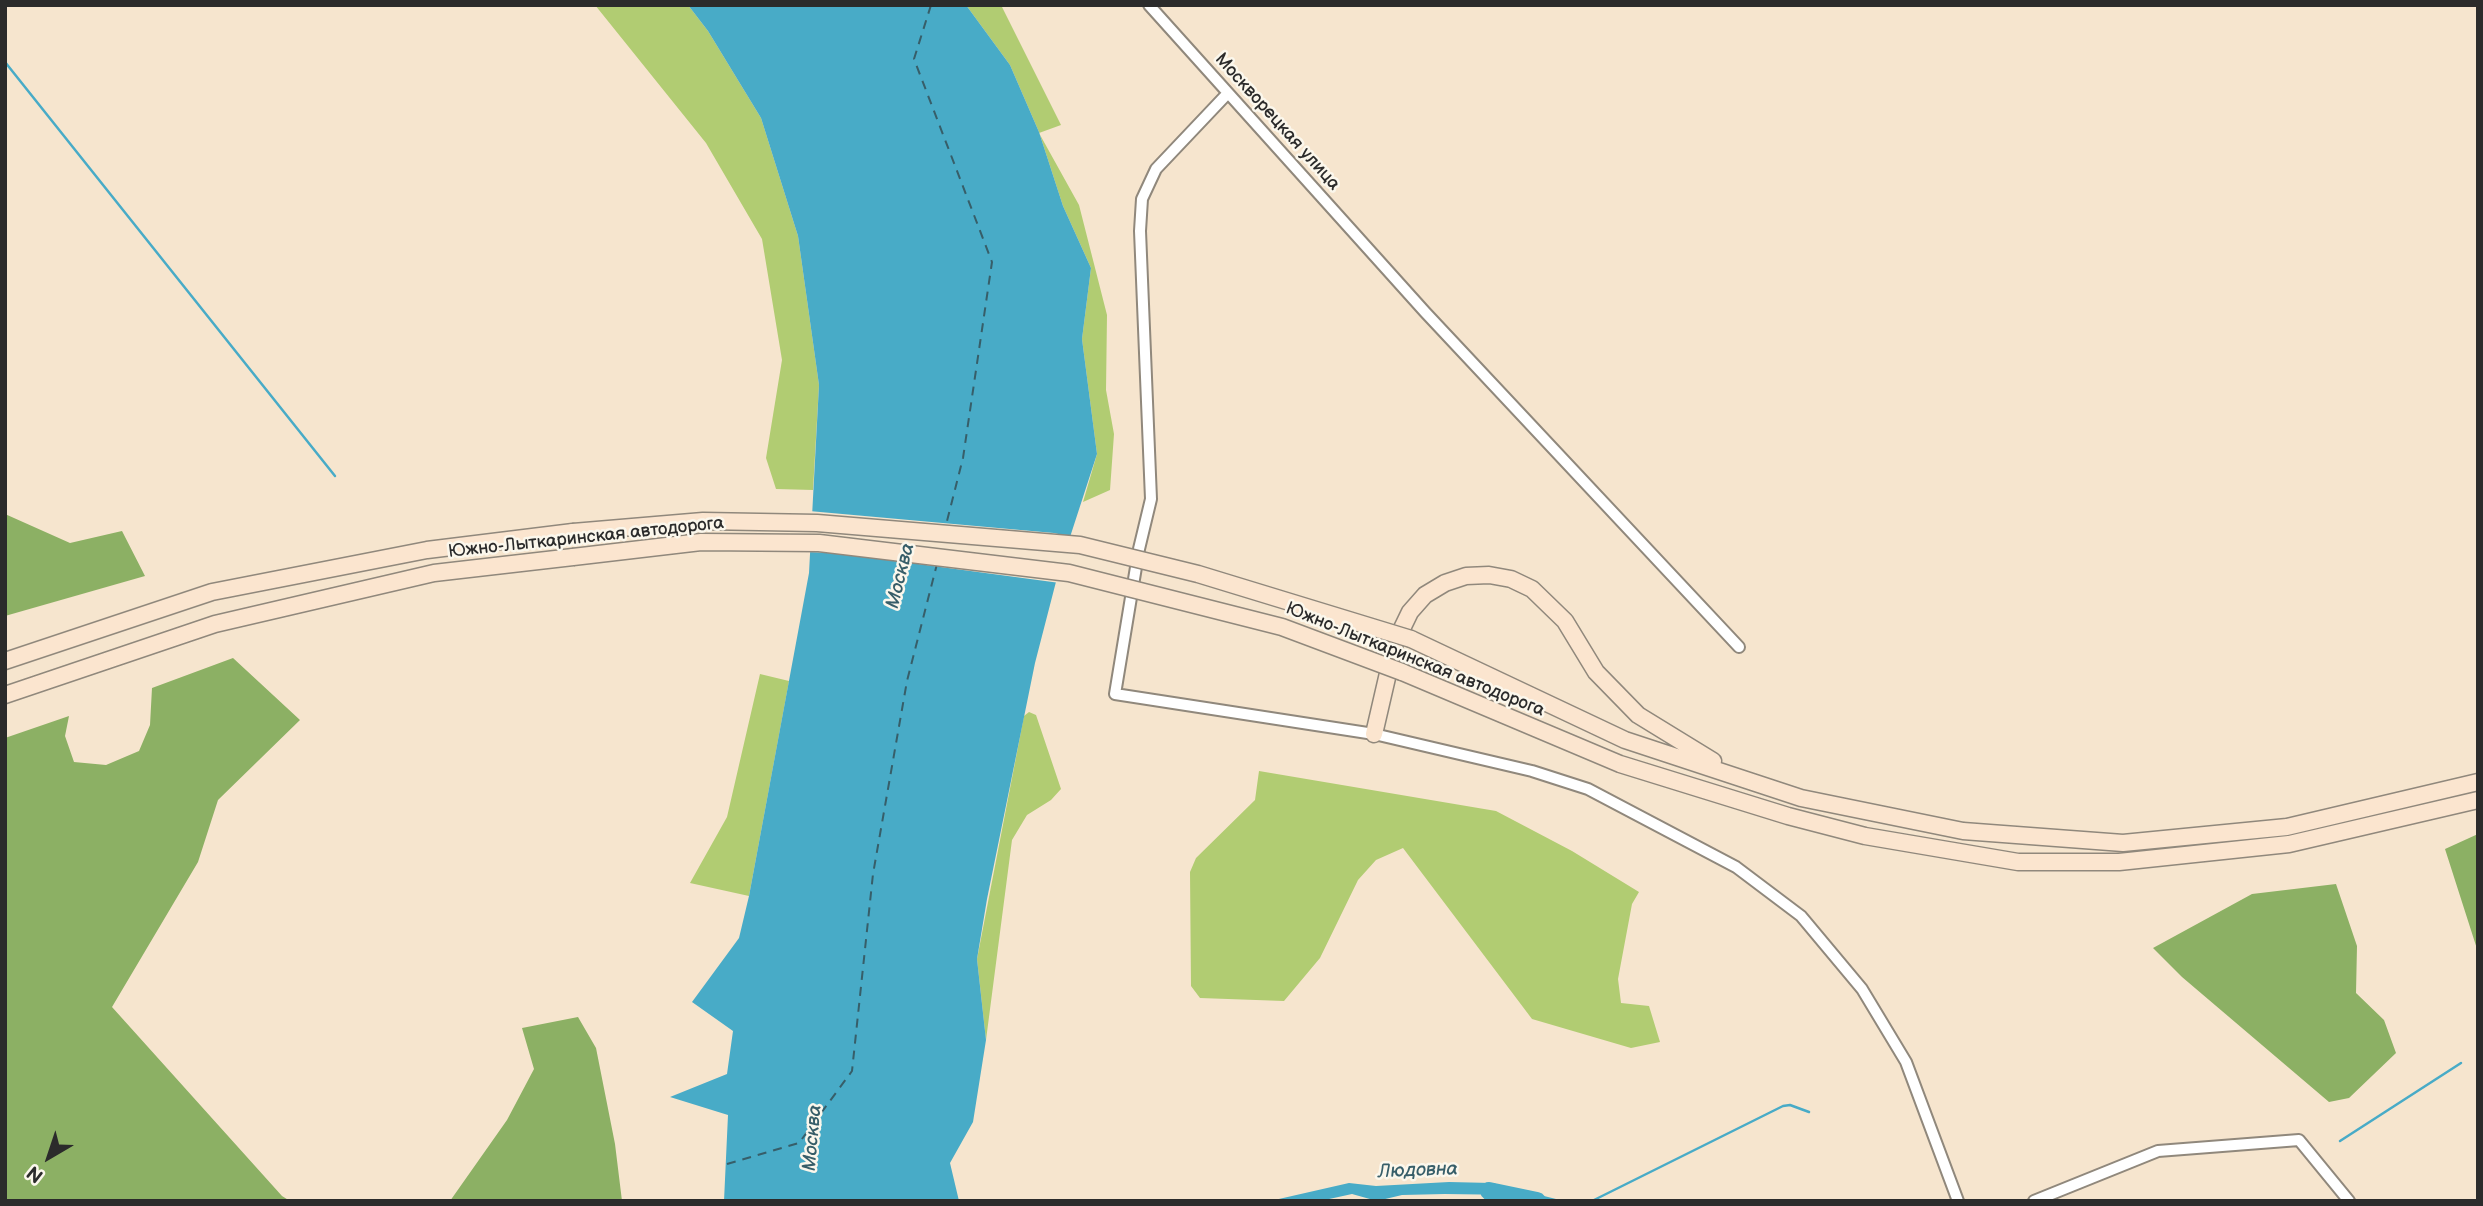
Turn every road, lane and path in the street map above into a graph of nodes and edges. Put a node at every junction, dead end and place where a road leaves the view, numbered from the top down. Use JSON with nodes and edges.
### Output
{"nodes":[{"id":1,"x":1149,"y":5,"type":"edge"},
{"id":2,"x":1228,"y":93,"type":"junction"},
{"id":3,"x":1740,"y":647,"type":"dead end"},
{"id":4,"x":5,"y":661,"type":"edge"},
{"id":5,"x":5,"y":695,"type":"edge"},
{"id":6,"x":1374,"y":734,"type":"junction"},
{"id":7,"x":2478,"y":782,"type":"edge"},
{"id":8,"x":1756,"y":783,"type":"junction"},
{"id":9,"x":2478,"y":800,"type":"edge"},
{"id":10,"x":1958,"y":1201,"type":"edge"},
{"id":11,"x":2034,"y":1201,"type":"edge"},
{"id":12,"x":2349,"y":1201,"type":"edge"}],
"edges":[{"from":1,"to":2,"type":"street","name":"Москворецкая улица"},
{"from":2,"to":3,"type":"street","name":"Москворецкая улица"},
{"from":2,"to":6,"type":"street"},
{"from":4,"to":8,"type":"main road","name":"Южно-Лыткаринская автодорога","bridge":true},
{"from":5,"to":9,"type":"main road","name":"Южно-Лыткаринская автодорога","bridge":true},
{"from":6,"to":8,"type":"main road"},
{"from":6,"to":10,"type":"street"},
{"from":7,"to":8,"type":"main road","name":"Южно-Лыткаринская автодорога"},
{"from":11,"to":12,"type":"street"}]}
